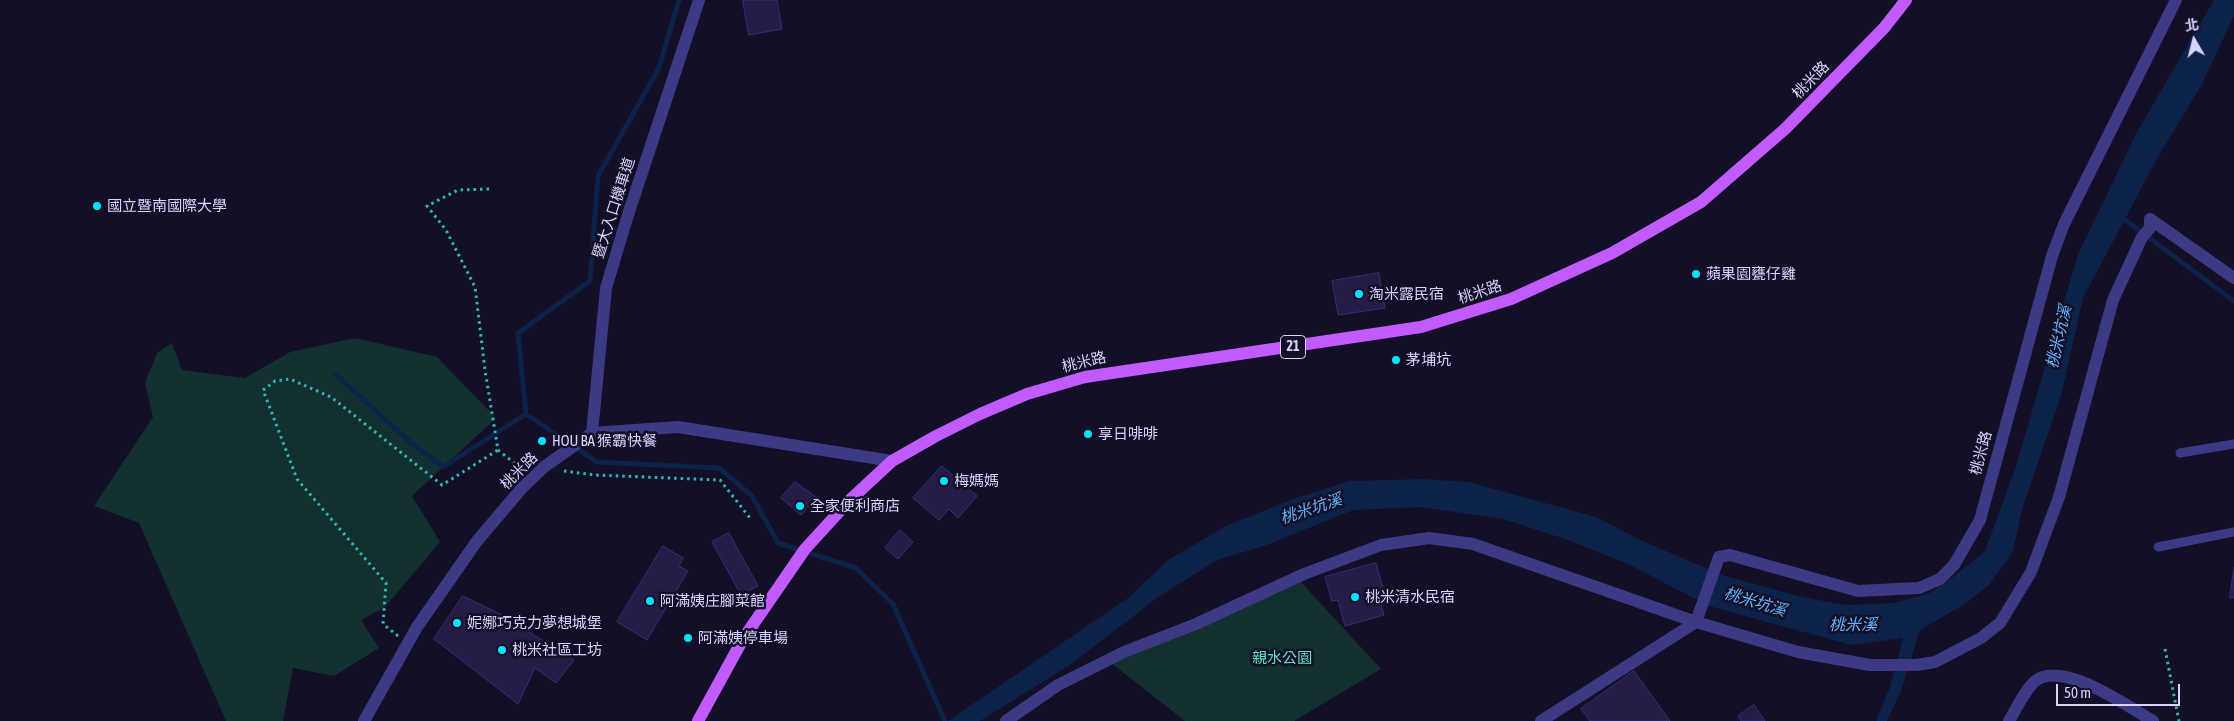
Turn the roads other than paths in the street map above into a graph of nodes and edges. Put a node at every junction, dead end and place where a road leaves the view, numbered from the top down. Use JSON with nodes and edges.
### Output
{"nodes":[{"id":1,"x":699,"y":0,"type":"edge"},
{"id":2,"x":1906,"y":0,"type":"edge"},
{"id":3,"x":2176,"y":0,"type":"edge"},
{"id":4,"x":2234,"y":278,"type":"edge"},
{"id":5,"x":592,"y":433,"type":"junction"},
{"id":6,"x":2234,"y":444,"type":"edge"},
{"id":7,"x":2180,"y":453,"type":"dead end"},
{"id":8,"x":892,"y":461,"type":"junction"},
{"id":9,"x":2234,"y":532,"type":"edge"},
{"id":10,"x":2158,"y":547,"type":"dead end"},
{"id":11,"x":1698,"y":616,"type":"junction"},
{"id":12,"x":364,"y":721,"type":"edge"},
{"id":13,"x":698,"y":721,"type":"edge"},
{"id":14,"x":1006,"y":721,"type":"edge"},
{"id":15,"x":1541,"y":721,"type":"edge"},
{"id":16,"x":2008,"y":721,"type":"edge"},
{"id":17,"x":2153,"y":721,"type":"edge"}],
"edges":[{"from":1,"to":5,"type":"street","name":"暨大入口機車道"},
{"from":2,"to":8,"type":"main road","name":"桃米路","number":"21"},
{"from":3,"to":11,"type":"street","name":"桃米路"},
{"from":4,"to":11,"type":"street"},
{"from":5,"to":8,"type":"street"},
{"from":5,"to":12,"type":"street","name":"桃米路"},
{"from":6,"to":7,"type":"lane"},
{"from":8,"to":13,"type":"main road","name":"桃米路","number":"21"},
{"from":9,"to":10,"type":"lane"},
{"from":11,"to":14,"type":"street"},
{"from":11,"to":15,"type":"street"},
{"from":16,"to":17,"type":"street"}]}
